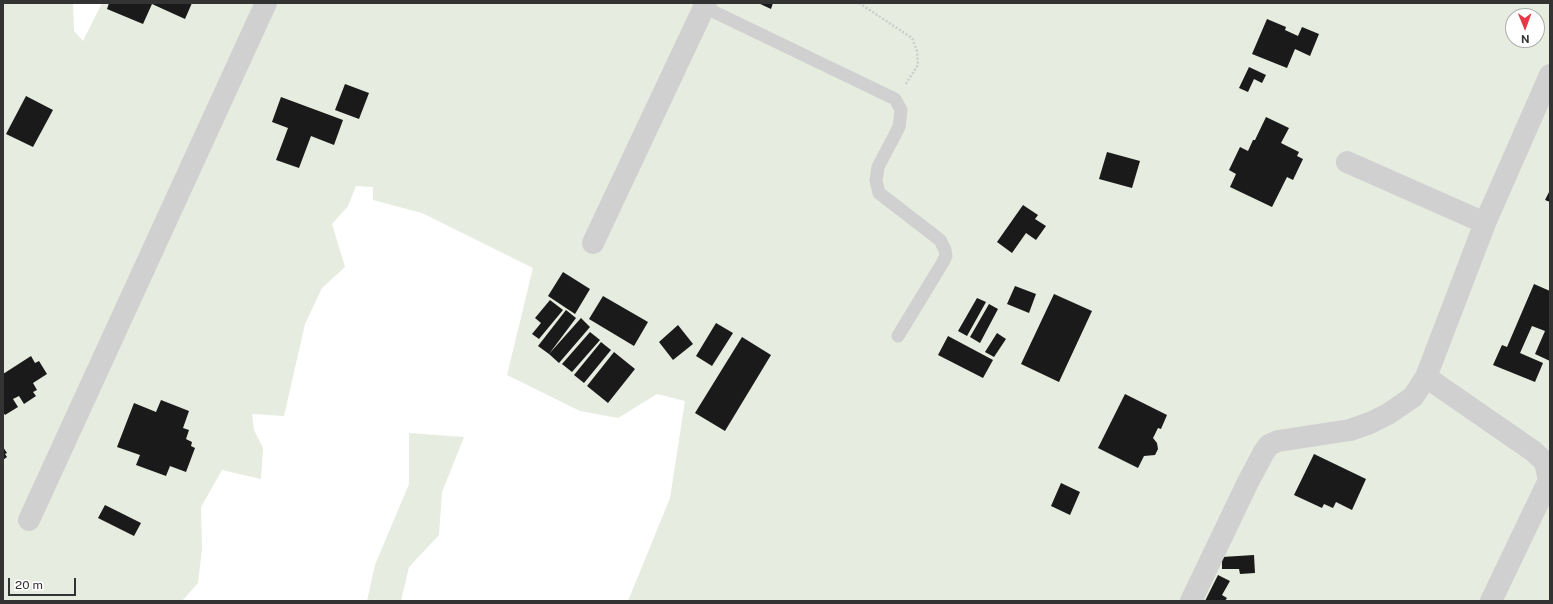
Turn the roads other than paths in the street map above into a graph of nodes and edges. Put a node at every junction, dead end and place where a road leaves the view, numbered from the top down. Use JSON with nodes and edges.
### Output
{"nodes":[{"id":1,"x":266,"y":3,"type":"edge"},
{"id":2,"x":705,"y":5,"type":"edge"},
{"id":3,"x":1550,"y":75,"type":"edge"},
{"id":4,"x":1347,"y":162,"type":"dead end"},
{"id":5,"x":1485,"y":223,"type":"junction"},
{"id":6,"x":593,"y":243,"type":"dead end"},
{"id":7,"x":898,"y":336,"type":"dead end"},
{"id":8,"x":1426,"y":377,"type":"junction"},
{"id":9,"x":29,"y":520,"type":"dead end"},
{"id":10,"x":1191,"y":601,"type":"edge"},
{"id":11,"x":1491,"y":601,"type":"edge"}],
"edges":[{"from":1,"to":9,"type":"street"},
{"from":2,"to":6,"type":"street"},
{"from":2,"to":7,"type":"lane"},
{"from":3,"to":5,"type":"street"},
{"from":4,"to":5,"type":"street"},
{"from":5,"to":8,"type":"street"},
{"from":8,"to":10,"type":"street"},
{"from":8,"to":11,"type":"street"}]}
